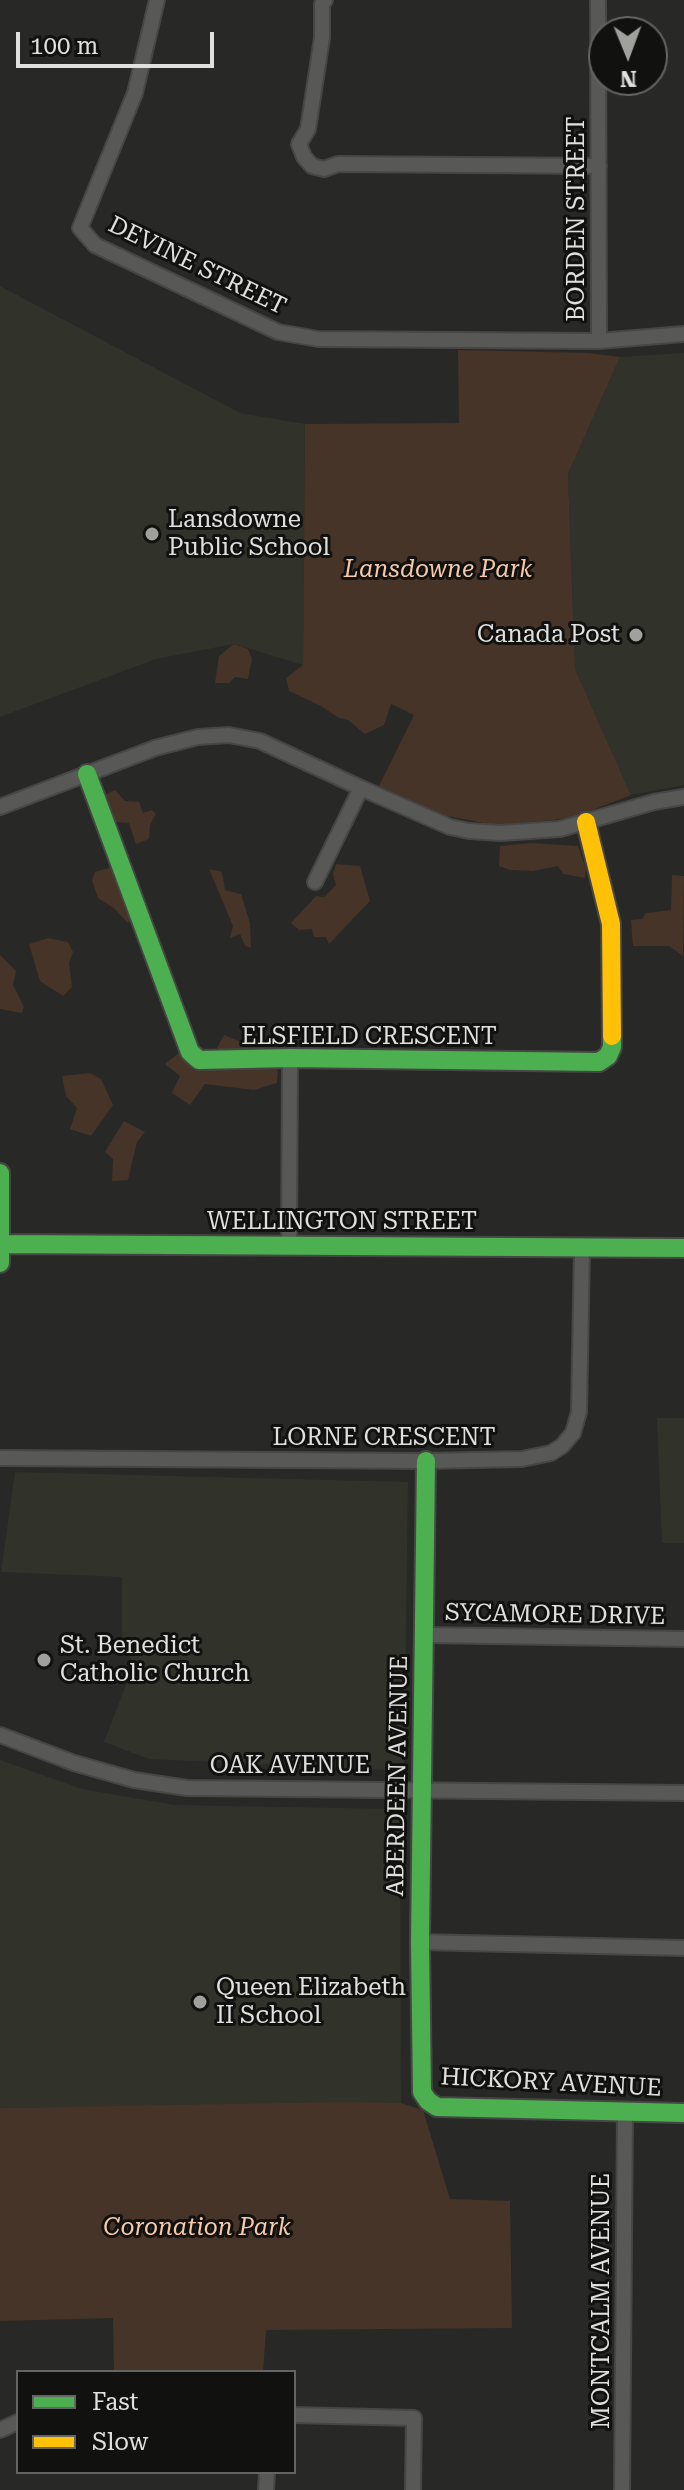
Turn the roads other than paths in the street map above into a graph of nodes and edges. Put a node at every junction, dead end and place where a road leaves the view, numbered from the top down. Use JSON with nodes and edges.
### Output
{"nodes":[{"id":1,"x":157,"y":0,"type":"edge"},
{"id":2,"x":325,"y":0,"type":"edge"},
{"id":3,"x":598,"y":0,"type":"edge"},
{"id":4,"x":599,"y":166,"type":"junction"},
{"id":5,"x":684,"y":334,"type":"edge"},
{"id":6,"x":599,"y":341,"type":"junction"},
{"id":7,"x":87,"y":774,"type":"junction"},
{"id":8,"x":361,"y":788,"type":"junction"},
{"id":9,"x":684,"y":797,"type":"edge"},
{"id":10,"x":0,"y":807,"type":"edge"},
{"id":11,"x":586,"y":822,"type":"junction"},
{"id":12,"x":315,"y":882,"type":"dead end"},
{"id":13,"x":290,"y":1058,"type":"junction"},
{"id":14,"x":0,"y":1173,"type":"edge"},
{"id":15,"x":0,"y":1244,"type":"edge"},
{"id":16,"x":289,"y":1245,"type":"junction"},
{"id":17,"x":582,"y":1248,"type":"junction"},
{"id":18,"x":684,"y":1248,"type":"edge"},
{"id":19,"x":0,"y":1263,"type":"edge"},
{"id":20,"x":0,"y":1458,"type":"edge"},
{"id":21,"x":426,"y":1461,"type":"junction"},
{"id":22,"x":425,"y":1635,"type":"junction"},
{"id":23,"x":684,"y":1639,"type":"edge"},
{"id":24,"x":0,"y":1735,"type":"edge"},
{"id":25,"x":422,"y":1789,"type":"junction"},
{"id":26,"x":684,"y":1793,"type":"edge"},
{"id":27,"x":420,"y":1942,"type":"junction"},
{"id":28,"x":684,"y":1948,"type":"edge"},
{"id":29,"x":422,"y":2092,"type":"joint"},
{"id":30,"x":625,"y":2112,"type":"junction"},
{"id":31,"x":684,"y":2113,"type":"edge"},
{"id":32,"x":296,"y":2415,"type":"edge"},
{"id":33,"x":413,"y":2490,"type":"edge"},
{"id":34,"x":622,"y":2490,"type":"edge"}],
"edges":[{"from":1,"to":6,"type":"street","name":"DEVINE STREET"},
{"from":2,"to":4,"type":"street"},
{"from":3,"to":4,"type":"street","name":"BORDEN STREET"},
{"from":4,"to":6,"type":"street","name":"BORDEN STREET"},
{"from":5,"to":6,"type":"street","name":"DEVINE STREET"},
{"from":7,"to":8,"type":"street"},
{"from":7,"to":10,"type":"street"},
{"from":7,"to":13,"type":"street","name":"ELSFIELD CRESCENT"},
{"from":8,"to":11,"type":"street"},
{"from":8,"to":12,"type":"street"},
{"from":9,"to":11,"type":"street"},
{"from":11,"to":13,"type":"street","name":"ELSFIELD CRESCENT"},
{"from":13,"to":16,"type":"street"},
{"from":14,"to":15,"type":"street"},
{"from":15,"to":16,"type":"street","name":"WELLINGTON STREET"},
{"from":15,"to":19,"type":"street"},
{"from":16,"to":17,"type":"street","name":"WELLINGTON STREET"},
{"from":17,"to":18,"type":"street","name":"WELLINGTON STREET"},
{"from":17,"to":21,"type":"street","name":"LORNE CRESCENT"},
{"from":20,"to":21,"type":"street","name":"LORNE CRESCENT"},
{"from":21,"to":22,"type":"street","name":"ABERDEEN AVENUE"},
{"from":22,"to":23,"type":"street","name":"SYCAMORE DRIVE"},
{"from":22,"to":25,"type":"street","name":"ABERDEEN AVENUE"},
{"from":24,"to":25,"type":"street","name":"OAK AVENUE"},
{"from":25,"to":26,"type":"street","name":"OAK AVENUE"},
{"from":25,"to":27,"type":"street","name":"ABERDEEN AVENUE"},
{"from":27,"to":28,"type":"street"},
{"from":27,"to":29,"type":"street","name":"ABERDEEN AVENUE"},
{"from":29,"to":30,"type":"street","name":"HICKORY AVENUE"},
{"from":30,"to":31,"type":"street","name":"HICKORY AVENUE"},
{"from":30,"to":34,"type":"street","name":"MONTCALM AVENUE"},
{"from":32,"to":33,"type":"street"}]}
